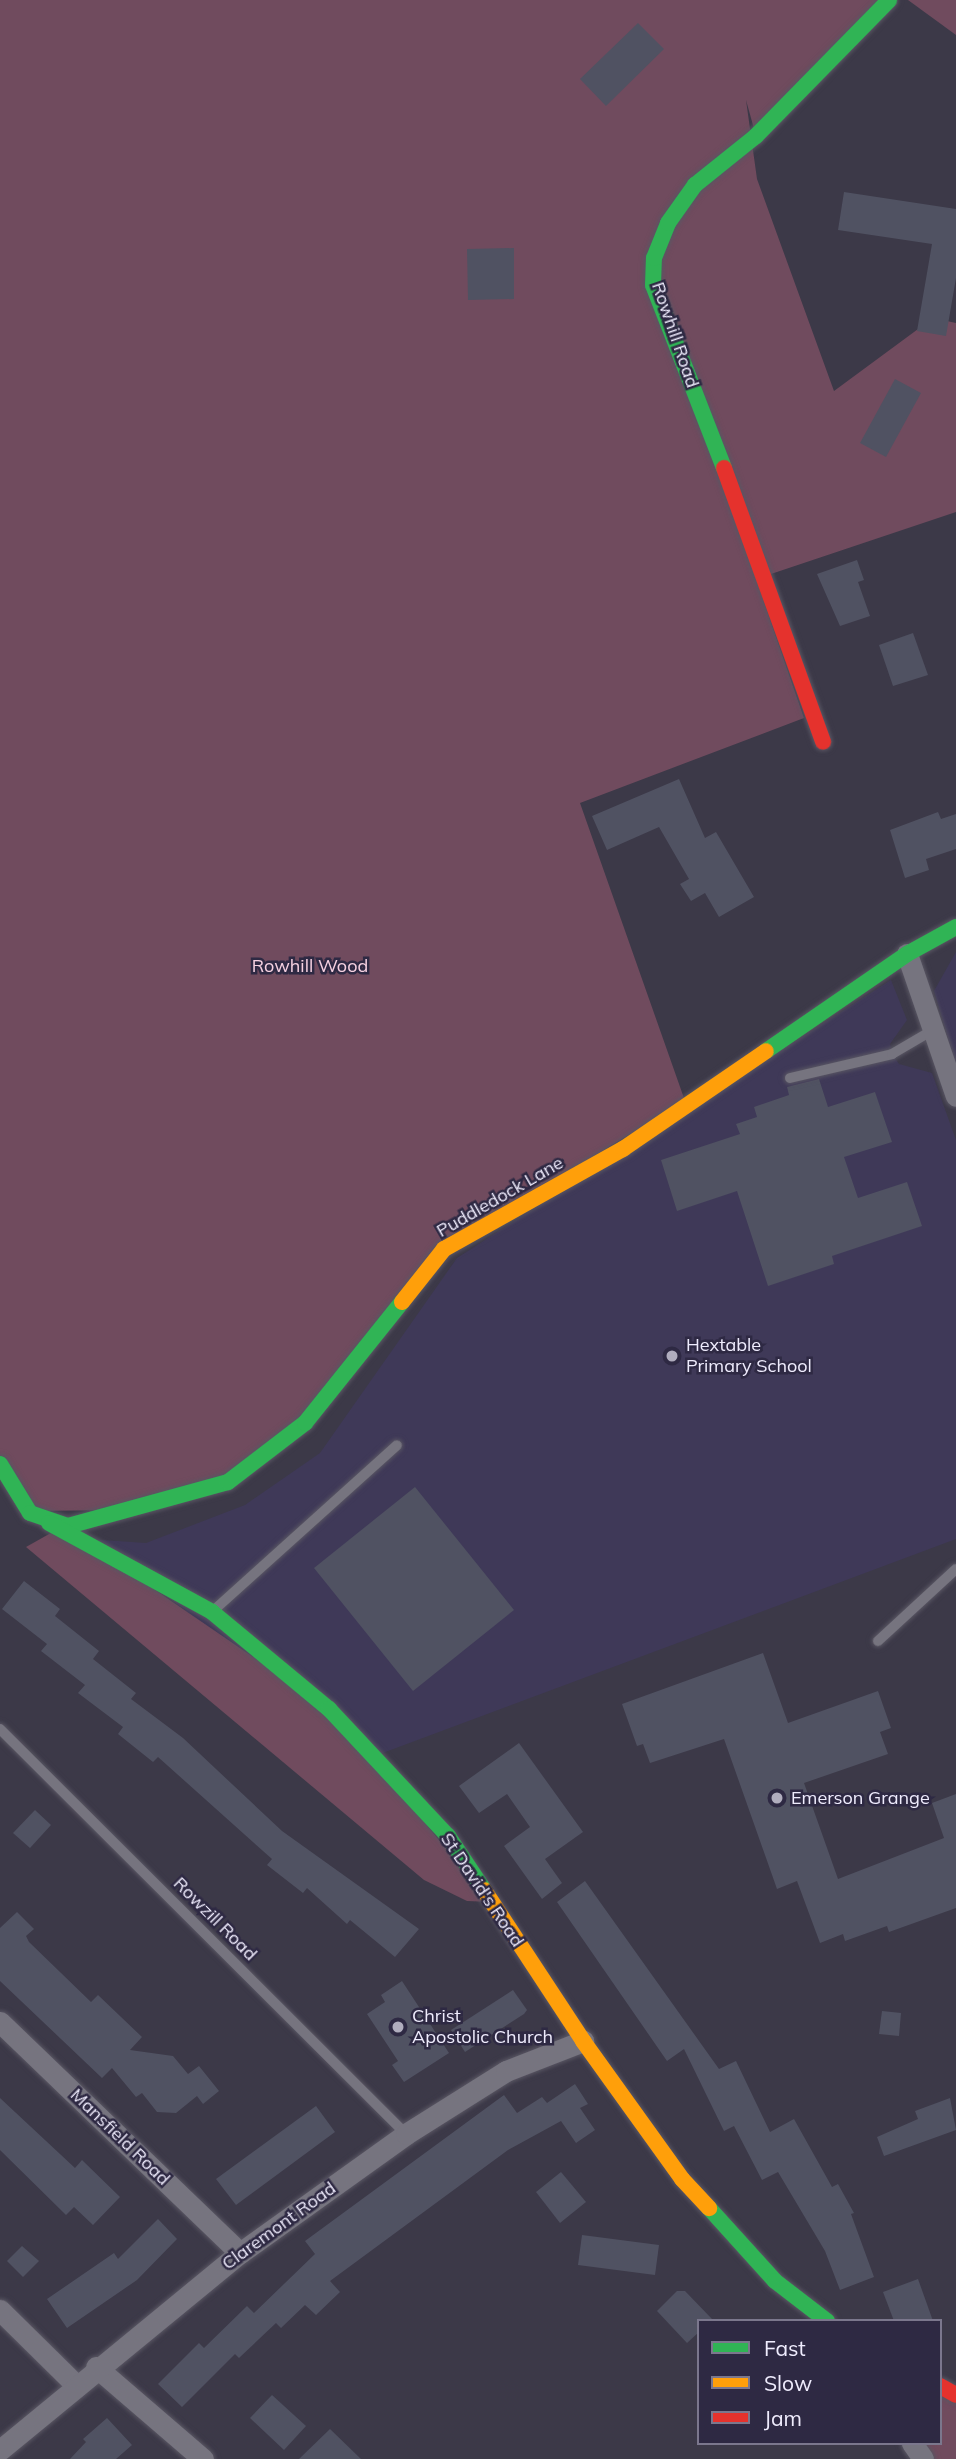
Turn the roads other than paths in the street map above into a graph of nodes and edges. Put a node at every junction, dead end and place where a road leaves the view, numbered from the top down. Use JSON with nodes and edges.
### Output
{"nodes":[{"id":1,"x":889,"y":0,"type":"edge"},
{"id":2,"x":823,"y":742,"type":"dead end"},
{"id":3,"x":956,"y":928,"type":"edge"},
{"id":4,"x":907,"y":954,"type":"junction"},
{"id":5,"x":933,"y":1030,"type":"junction"},
{"id":6,"x":790,"y":1078,"type":"dead end"},
{"id":7,"x":956,"y":1096,"type":"edge"},
{"id":8,"x":397,"y":1445,"type":"dead end"},
{"id":9,"x":0,"y":1464,"type":"edge"},
{"id":10,"x":30,"y":1513,"type":"junction"},
{"id":11,"x":956,"y":1569,"type":"edge"},
{"id":12,"x":212,"y":1612,"type":"junction"},
{"id":13,"x":878,"y":1641,"type":"dead end"},
{"id":14,"x":0,"y":1729,"type":"edge"},
{"id":15,"x":0,"y":2022,"type":"edge"},
{"id":16,"x":583,"y":2041,"type":"junction"},
{"id":17,"x":406,"y":2134,"type":"junction"},
{"id":18,"x":240,"y":2253,"type":"junction"},
{"id":19,"x":0,"y":2310,"type":"edge"},
{"id":20,"x":824,"y":2319,"type":"edge"},
{"id":21,"x":96,"y":2367,"type":"junction"},
{"id":22,"x":77,"y":2386,"type":"junction"},
{"id":23,"x":0,"y":2450,"type":"edge"},
{"id":24,"x":204,"y":2459,"type":"edge"}],
"edges":[{"from":1,"to":2,"type":"street","name":"Rowhill Road"},
{"from":3,"to":4,"type":"street","name":"Puddledock Lane"},
{"from":4,"to":5,"type":"street"},
{"from":4,"to":10,"type":"street","name":"Puddledock Lane"},
{"from":5,"to":6,"type":"lane"},
{"from":5,"to":7,"type":"street"},
{"from":8,"to":12,"type":"lane"},
{"from":9,"to":10,"type":"street"},
{"from":10,"to":12,"type":"street","name":"St David's Road"},
{"from":11,"to":13,"type":"lane"},
{"from":12,"to":16,"type":"street","name":"St David's Road"},
{"from":14,"to":17,"type":"lane","name":"Rowzill Road"},
{"from":15,"to":18,"type":"street","name":"Mansfield Road"},
{"from":16,"to":17,"type":"street","name":"Claremont Road"},
{"from":16,"to":20,"type":"street","name":"St David's Road"},
{"from":17,"to":18,"type":"street","name":"Claremont Road"},
{"from":18,"to":21,"type":"street","name":"Claremont Road"},
{"from":19,"to":22,"type":"street"},
{"from":21,"to":22,"type":"street","name":"Claremont Road"},
{"from":21,"to":24,"type":"street"},
{"from":22,"to":23,"type":"street","name":"Claremont Road"}]}
